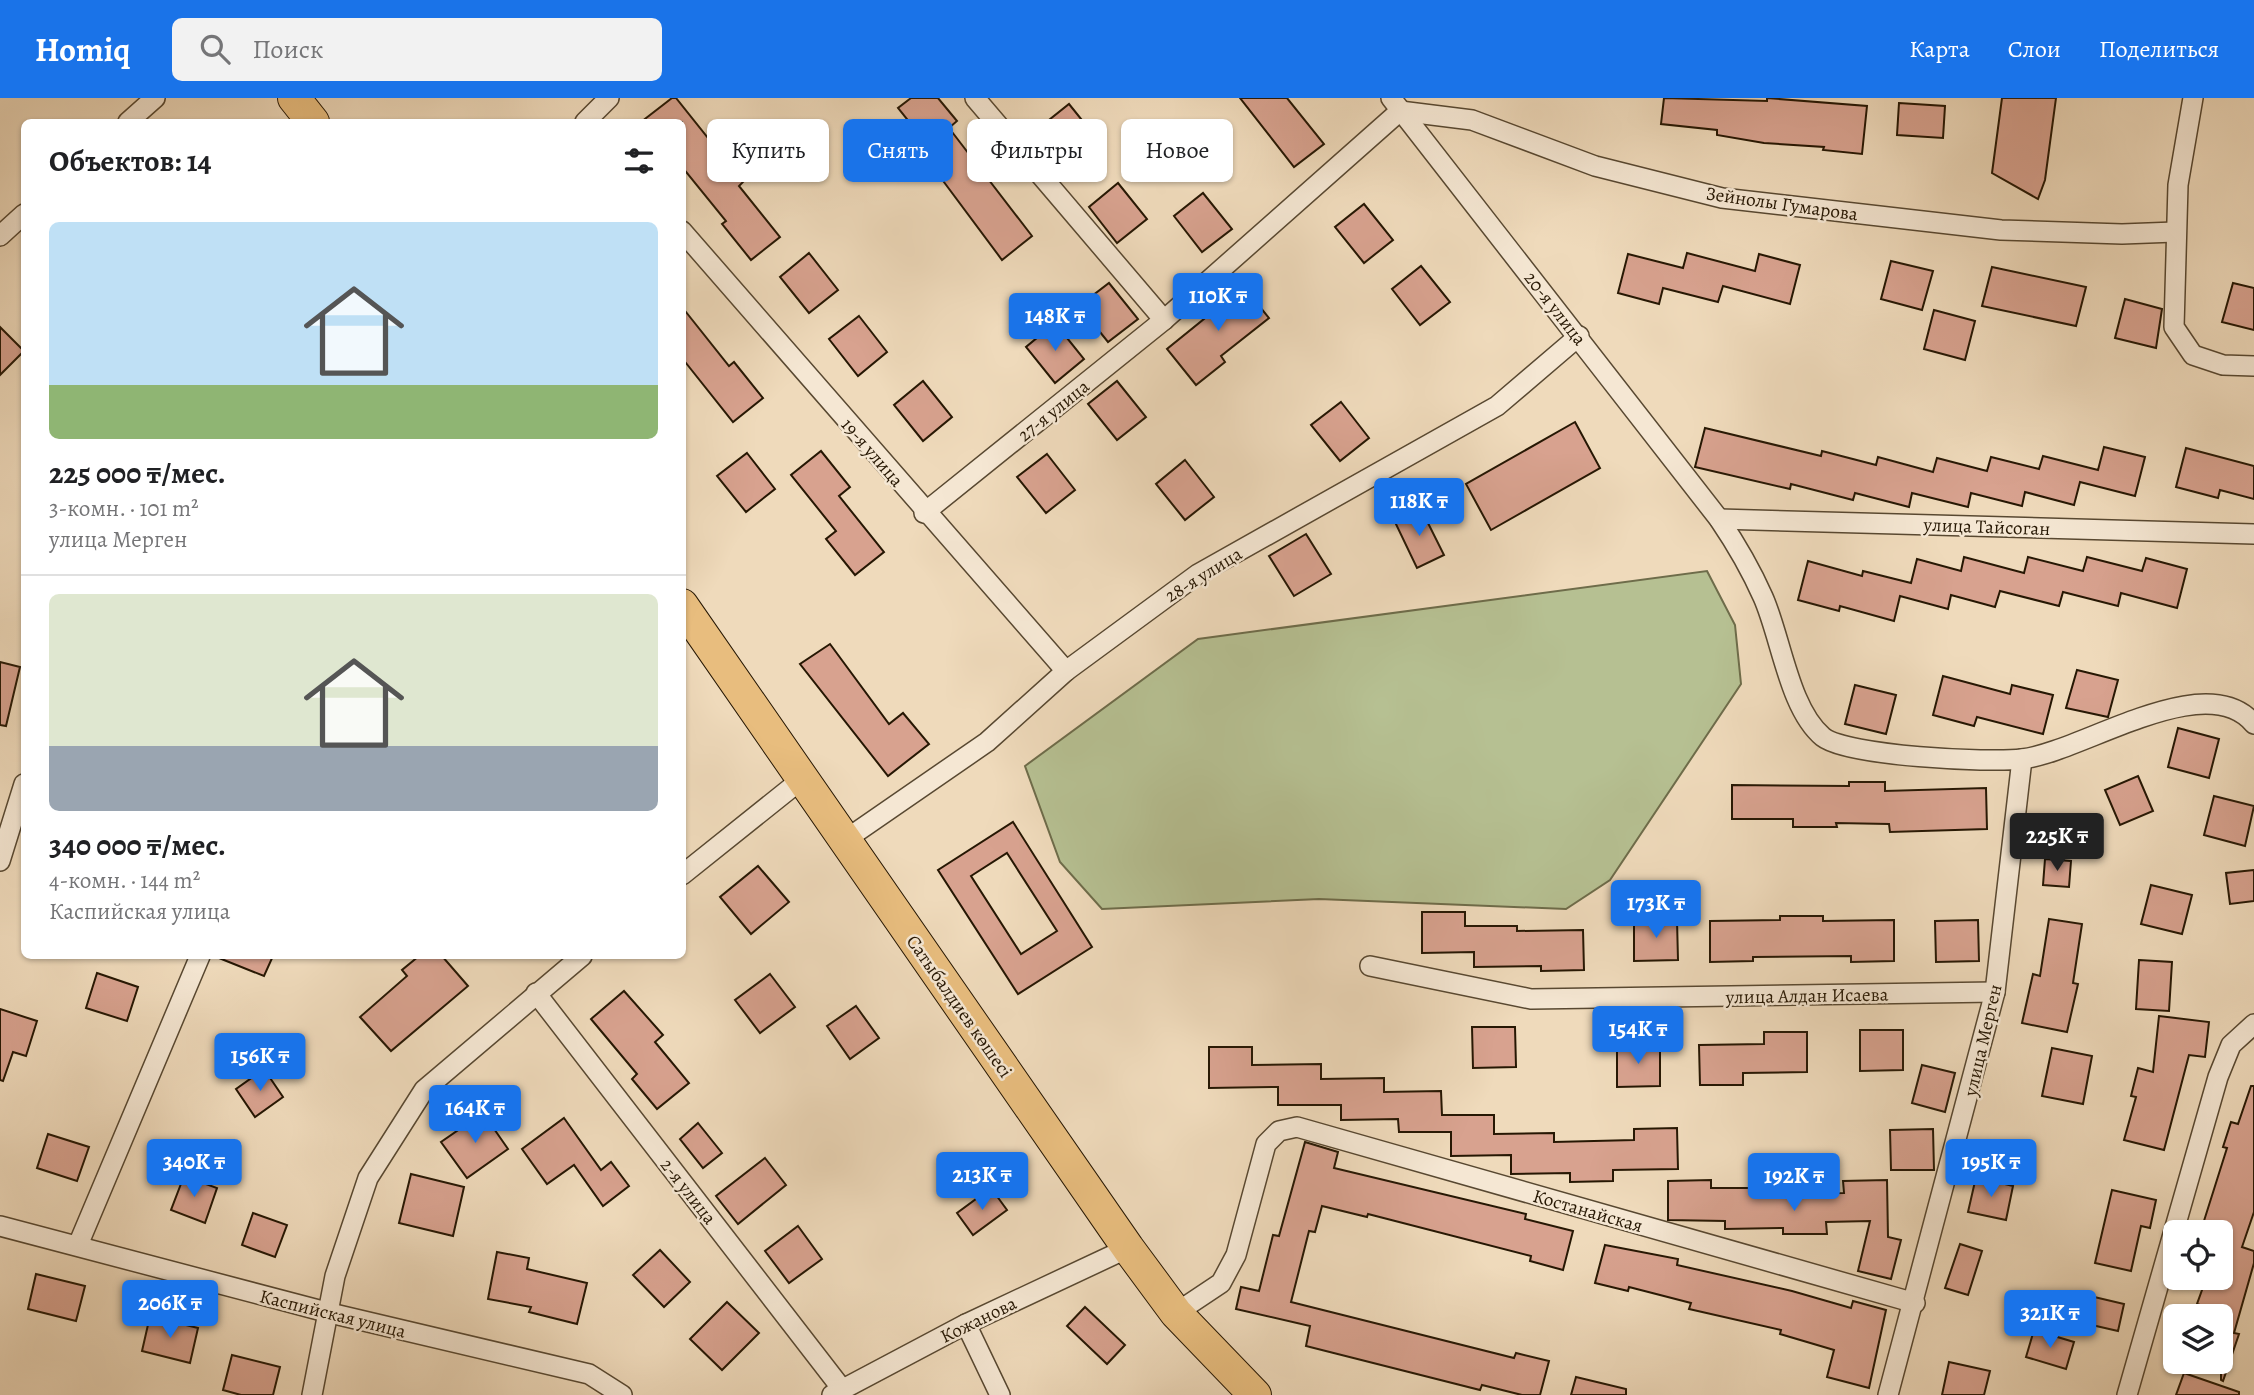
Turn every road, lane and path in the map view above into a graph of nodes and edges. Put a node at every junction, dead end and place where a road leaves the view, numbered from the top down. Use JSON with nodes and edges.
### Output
{"nodes":[{"id":1,"x":155,"y":98,"type":"edge"},
{"id":2,"x":293,"y":98,"type":"edge"},
{"id":3,"x":610,"y":98,"type":"edge"},
{"id":4,"x":975,"y":98,"type":"edge"},
{"id":5,"x":2193,"y":98,"type":"edge"},
{"id":6,"x":1397,"y":102,"type":"edge"},
{"id":7,"x":131,"y":119,"type":"edge"},
{"id":8,"x":310,"y":119,"type":"edge"},
{"id":9,"x":590,"y":119,"type":"edge"},
{"id":10,"x":21,"y":217,"type":"edge"},
{"id":11,"x":2175,"y":232,"type":"junction"},
{"id":12,"x":0,"y":236,"type":"edge"},
{"id":13,"x":686,"y":236,"type":"edge"},
{"id":14,"x":1164,"y":320,"type":"junction"},
{"id":15,"x":1579,"y":336,"type":"junction"},
{"id":16,"x":2254,"y":366,"type":"edge"},
{"id":17,"x":924,"y":513,"type":"junction"},
{"id":18,"x":1719,"y":519,"type":"junction"},
{"id":19,"x":2254,"y":534,"type":"edge"},
{"id":20,"x":686,"y":610,"type":"edge"},
{"id":21,"x":1066,"y":671,"type":"junction"},
{"id":22,"x":2254,"y":724,"type":"edge"},
{"id":23,"x":2022,"y":759,"type":"junction"},
{"id":24,"x":802,"y":779,"type":"junction"},
{"id":25,"x":21,"y":794,"type":"edge"},
{"id":26,"x":845,"y":840,"type":"junction"},
{"id":27,"x":0,"y":861,"type":"edge"},
{"id":28,"x":686,"y":872,"type":"edge"},
{"id":29,"x":199,"y":959,"type":"edge"},
{"id":30,"x":579,"y":959,"type":"edge"},
{"id":31,"x":1370,"y":966,"type":"dead end"},
{"id":32,"x":1995,"y":992,"type":"junction"},
{"id":33,"x":536,"y":993,"type":"junction"},
{"id":34,"x":2254,"y":1024,"type":"edge"},
{"id":35,"x":0,"y":1227,"type":"edge"},
{"id":36,"x":78,"y":1245,"type":"junction"},
{"id":37,"x":1128,"y":1248,"type":"junction"},
{"id":38,"x":1915,"y":1303,"type":"junction"},
{"id":39,"x":330,"y":1313,"type":"junction"},
{"id":40,"x":1176,"y":1313,"type":"junction"},
{"id":41,"x":966,"y":1324,"type":"junction"},
{"id":42,"x":837,"y":1392,"type":"edge"},
{"id":43,"x":312,"y":1395,"type":"edge"},
{"id":44,"x":622,"y":1395,"type":"edge"},
{"id":45,"x":1000,"y":1395,"type":"edge"},
{"id":46,"x":1255,"y":1395,"type":"edge"},
{"id":47,"x":1888,"y":1395,"type":"edge"},
{"id":48,"x":2127,"y":1395,"type":"edge"}],
"edges":[{"from":1,"to":7,"type":"street"},
{"from":2,"to":8,"type":"main road"},
{"from":3,"to":9,"type":"street"},
{"from":4,"to":14,"type":"street"},
{"from":5,"to":11,"type":"street"},
{"from":6,"to":11,"type":"street","name":"Зейнолы Гумарова"},
{"from":6,"to":14,"type":"street","name":"27-я улица"},
{"from":6,"to":15,"type":"street","name":"20-я улица"},
{"from":10,"to":12,"type":"street"},
{"from":11,"to":16,"type":"street"},
{"from":13,"to":17,"type":"street","name":"19-я улица"},
{"from":14,"to":17,"type":"street","name":"27-я улица"},
{"from":15,"to":18,"type":"street","name":"20-я улица"},
{"from":15,"to":21,"type":"street","name":"28-я улица"},
{"from":17,"to":21,"type":"street","name":"19-я улица"},
{"from":18,"to":19,"type":"street","name":"улица Тайсоган"},
{"from":18,"to":23,"type":"street","name":"20-я улица"},
{"from":20,"to":24,"type":"main road","name":"Сатыбалдиев көшесі"},
{"from":21,"to":26,"type":"street","name":"28-я улица"},
{"from":22,"to":23,"type":"street"},
{"from":23,"to":32,"type":"street","name":"улица Мерген"},
{"from":24,"to":26,"type":"main road","name":"Сатыбалдиев көшесі"},
{"from":24,"to":28,"type":"street"},
{"from":25,"to":27,"type":"street"},
{"from":26,"to":37,"type":"main road","name":"Сатыбалдиев көшесі"},
{"from":29,"to":36,"type":"street"},
{"from":30,"to":33,"type":"street"},
{"from":31,"to":32,"type":"street","name":"улица Алдан Исаева"},
{"from":32,"to":38,"type":"street","name":"улица Мерген"},
{"from":33,"to":39,"type":"street"},
{"from":33,"to":42,"type":"street","name":"2-я улица"},
{"from":34,"to":48,"type":"street"},
{"from":35,"to":36,"type":"street","name":"Каспийская улица"},
{"from":36,"to":39,"type":"street","name":"Каспийская улица"},
{"from":37,"to":40,"type":"main road","name":"Сатыбалдиев көшесі"},
{"from":37,"to":41,"type":"street","name":"Кожанова"},
{"from":38,"to":40,"type":"street","name":"Костанайская"},
{"from":38,"to":47,"type":"street","name":"улица Мерген"},
{"from":39,"to":43,"type":"street"},
{"from":39,"to":44,"type":"street","name":"Каспийская улица"},
{"from":40,"to":46,"type":"main road","name":"Сатыбалдиев көшесі"},
{"from":41,"to":42,"type":"street","name":"Кожанова"},
{"from":41,"to":45,"type":"street"}]}
